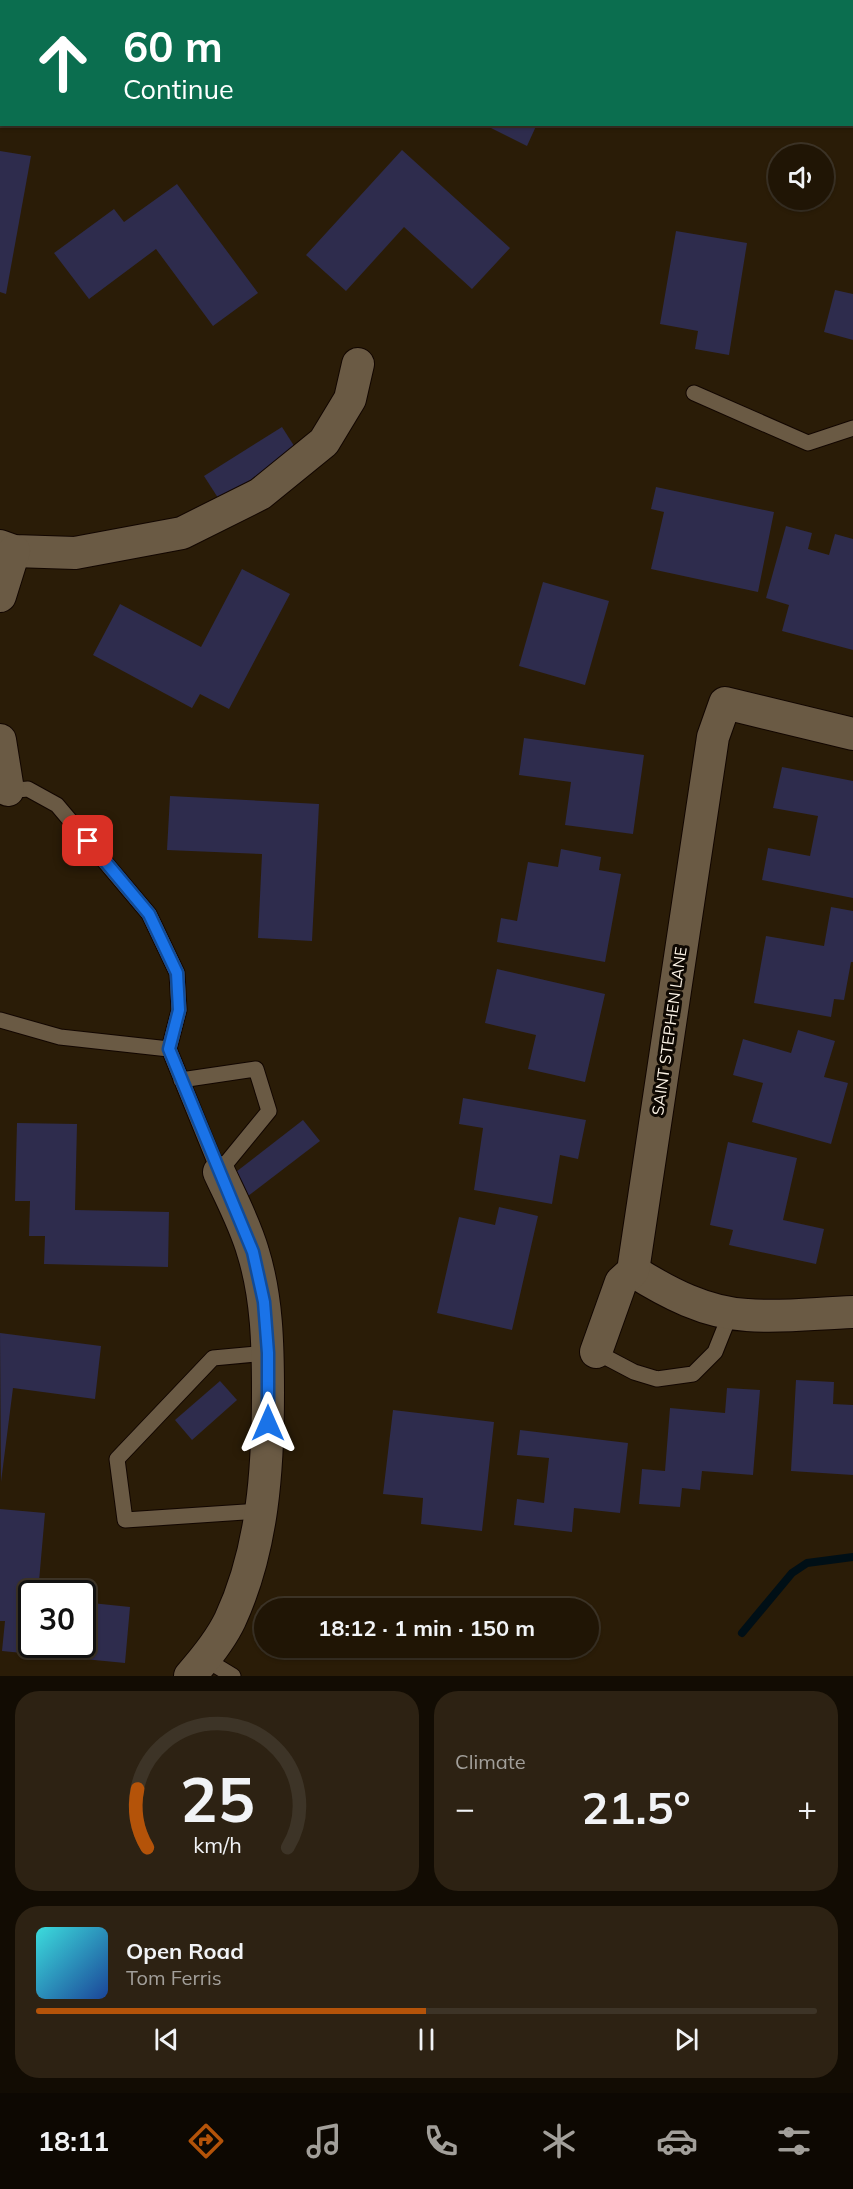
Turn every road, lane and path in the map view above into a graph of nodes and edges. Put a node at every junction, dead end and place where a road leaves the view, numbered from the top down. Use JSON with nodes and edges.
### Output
{"nodes":[{"id":1,"x":358,"y":364,"type":"dead end"},
{"id":2,"x":694,"y":393,"type":"dead end"},
{"id":3,"x":853,"y":428,"type":"edge"},
{"id":4,"x":7,"y":548,"type":"edge"},
{"id":5,"x":0,"y":596,"type":"edge"},
{"id":6,"x":853,"y":734,"type":"edge"},
{"id":7,"x":0,"y":740,"type":"edge"},
{"id":8,"x":4,"y":792,"type":"edge"},
{"id":9,"x":0,"y":1020,"type":"edge"},
{"id":10,"x":169,"y":1049,"type":"junction"},
{"id":11,"x":181,"y":1080,"type":"junction"},
{"id":12,"x":219,"y":1172,"type":"junction"},
{"id":13,"x":633,"y":1271,"type":"junction"},
{"id":14,"x":731,"y":1312,"type":"junction"},
{"id":15,"x":853,"y":1312,"type":"edge"},
{"id":16,"x":596,"y":1352,"type":"joint"},
{"id":17,"x":268,"y":1353,"type":"junction"},
{"id":18,"x":261,"y":1511,"type":"junction"},
{"id":19,"x":197,"y":1668,"type":"edge"},
{"id":20,"x":233,"y":1676,"type":"edge"}],
"edges":[{"from":1,"to":4,"type":"street"},
{"from":2,"to":3,"type":"lane"},
{"from":4,"to":5,"type":"street"},
{"from":6,"to":13,"type":"street","name":"SAINT STEPHEN LANE"},
{"from":7,"to":8,"type":"street"},
{"from":8,"to":10,"type":"lane"},
{"from":9,"to":10,"type":"lane"},
{"from":10,"to":11,"type":"lane"},
{"from":11,"to":12,"type":"lane"},
{"from":11,"to":12,"type":"lane"},
{"from":12,"to":17,"type":"street"},
{"from":13,"to":14,"type":"street"},
{"from":13,"to":16,"type":"street","name":"SAINT STEPHEN LANE"},
{"from":14,"to":15,"type":"street"},
{"from":14,"to":16,"type":"lane"},
{"from":17,"to":18,"type":"street"},
{"from":17,"to":18,"type":"lane"},
{"from":18,"to":19,"type":"street"},
{"from":19,"to":20,"type":"lane"}]}
